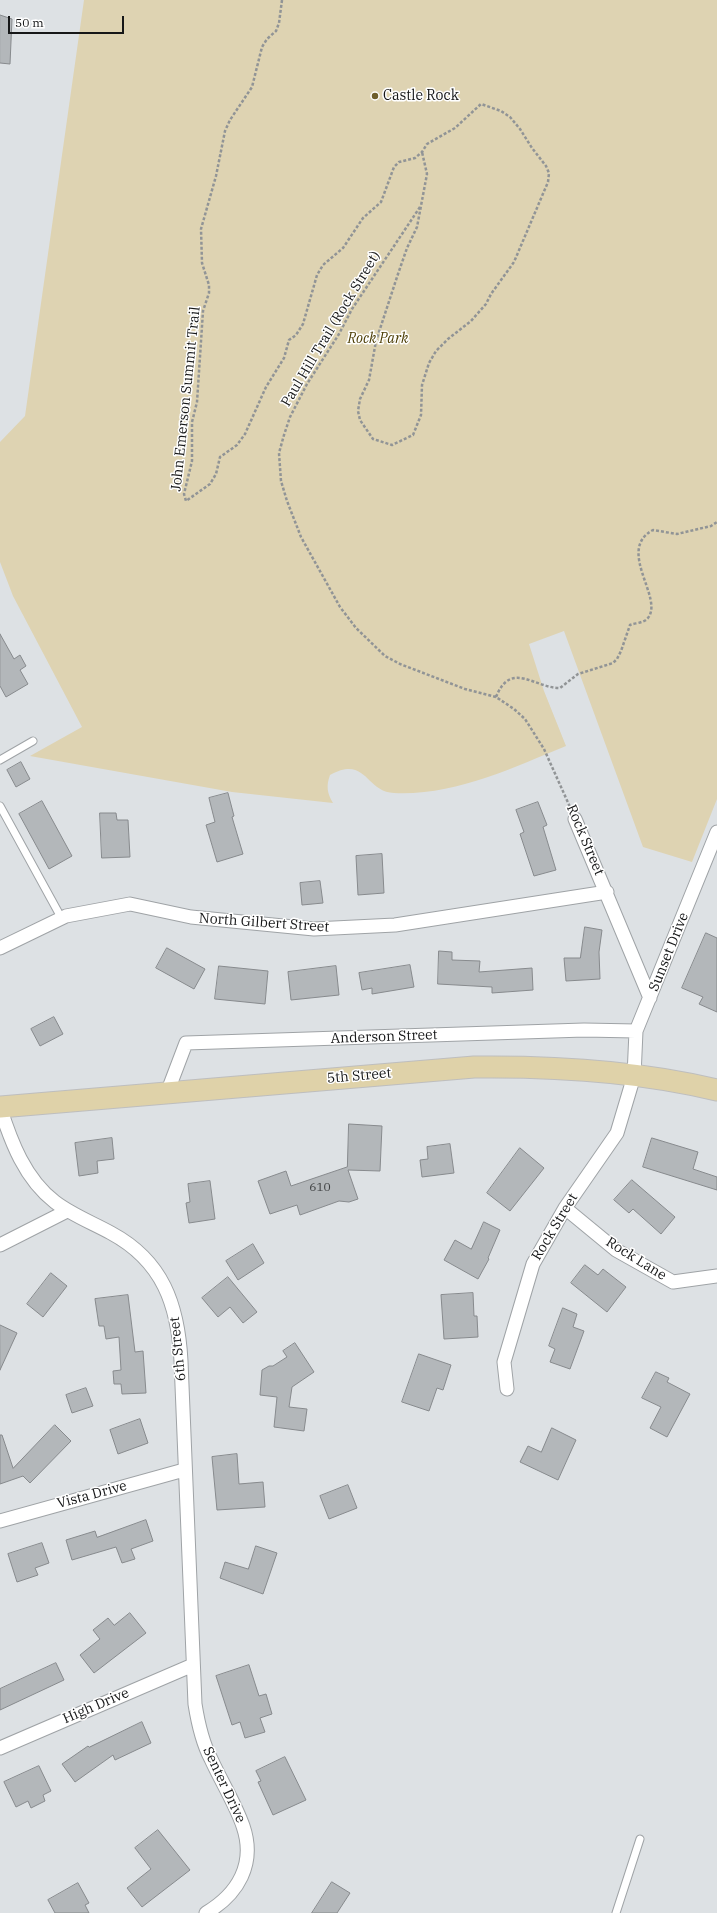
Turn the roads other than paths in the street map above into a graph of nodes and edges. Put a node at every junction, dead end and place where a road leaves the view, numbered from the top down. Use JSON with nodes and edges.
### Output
{"nodes":[{"id":1,"x":33,"y":741,"type":"dead end"},
{"id":2,"x":0,"y":760,"type":"edge"},
{"id":3,"x":0,"y":806,"type":"edge"},
{"id":4,"x":575,"y":819,"type":"road end"},
{"id":5,"x":717,"y":832,"type":"edge"},
{"id":6,"x":607,"y":892,"type":"junction"},
{"id":7,"x":62,"y":919,"type":"junction"},
{"id":8,"x":0,"y":948,"type":"edge"},
{"id":9,"x":650,"y":998,"type":"junction"},
{"id":10,"x":636,"y":1031,"type":"junction"},
{"id":11,"x":634,"y":1076,"type":"junction"},
{"id":12,"x":717,"y":1090,"type":"edge"},
{"id":13,"x":167,"y":1093,"type":"junction"},
{"id":14,"x":0,"y":1107,"type":"edge"},
{"id":15,"x":565,"y":1208,"type":"junction"},
{"id":16,"x":67,"y":1211,"type":"junction"},
{"id":17,"x":0,"y":1245,"type":"edge"},
{"id":18,"x":717,"y":1276,"type":"edge"},
{"id":19,"x":507,"y":1389,"type":"dead end"},
{"id":20,"x":184,"y":1470,"type":"junction"},
{"id":21,"x":0,"y":1521,"type":"edge"},
{"id":22,"x":193,"y":1665,"type":"junction"},
{"id":23,"x":0,"y":1748,"type":"edge"},
{"id":24,"x":640,"y":1839,"type":"dead end"},
{"id":25,"x":206,"y":1913,"type":"edge"},
{"id":26,"x":616,"y":1913,"type":"edge"}],
"edges":[{"from":1,"to":2,"type":"lane"},
{"from":3,"to":7,"type":"lane"},
{"from":4,"to":6,"type":"street","name":"Rock Street"},
{"from":5,"to":9,"type":"street","name":"Sunset Drive"},
{"from":6,"to":7,"type":"street","name":"North Gilbert Street"},
{"from":6,"to":9,"type":"street","name":"Rock Street"},
{"from":7,"to":8,"type":"street","name":"North Gilbert Street"},
{"from":9,"to":10,"type":"street","name":"Sunset Drive"},
{"from":10,"to":11,"type":"street","name":"Sunset Drive"},
{"from":10,"to":13,"type":"street","name":"Anderson Street"},
{"from":11,"to":12,"type":"main road","name":"5th Street"},
{"from":11,"to":13,"type":"main road","name":"5th Street"},
{"from":11,"to":15,"type":"street","name":"Rock Street"},
{"from":13,"to":14,"type":"main road","name":"5th Street"},
{"from":14,"to":16,"type":"street","name":"6th Street"},
{"from":15,"to":18,"type":"street","name":"Rock Lane"},
{"from":15,"to":19,"type":"street","name":"Rock Street"},
{"from":16,"to":17,"type":"street"},
{"from":16,"to":20,"type":"street","name":"6th Street"},
{"from":20,"to":21,"type":"street","name":"Vista Drive"},
{"from":20,"to":22,"type":"street","name":"6th Street"},
{"from":22,"to":23,"type":"street","name":"High Drive"},
{"from":22,"to":25,"type":"street","name":"Senter Drive"},
{"from":24,"to":26,"type":"lane"}]}
